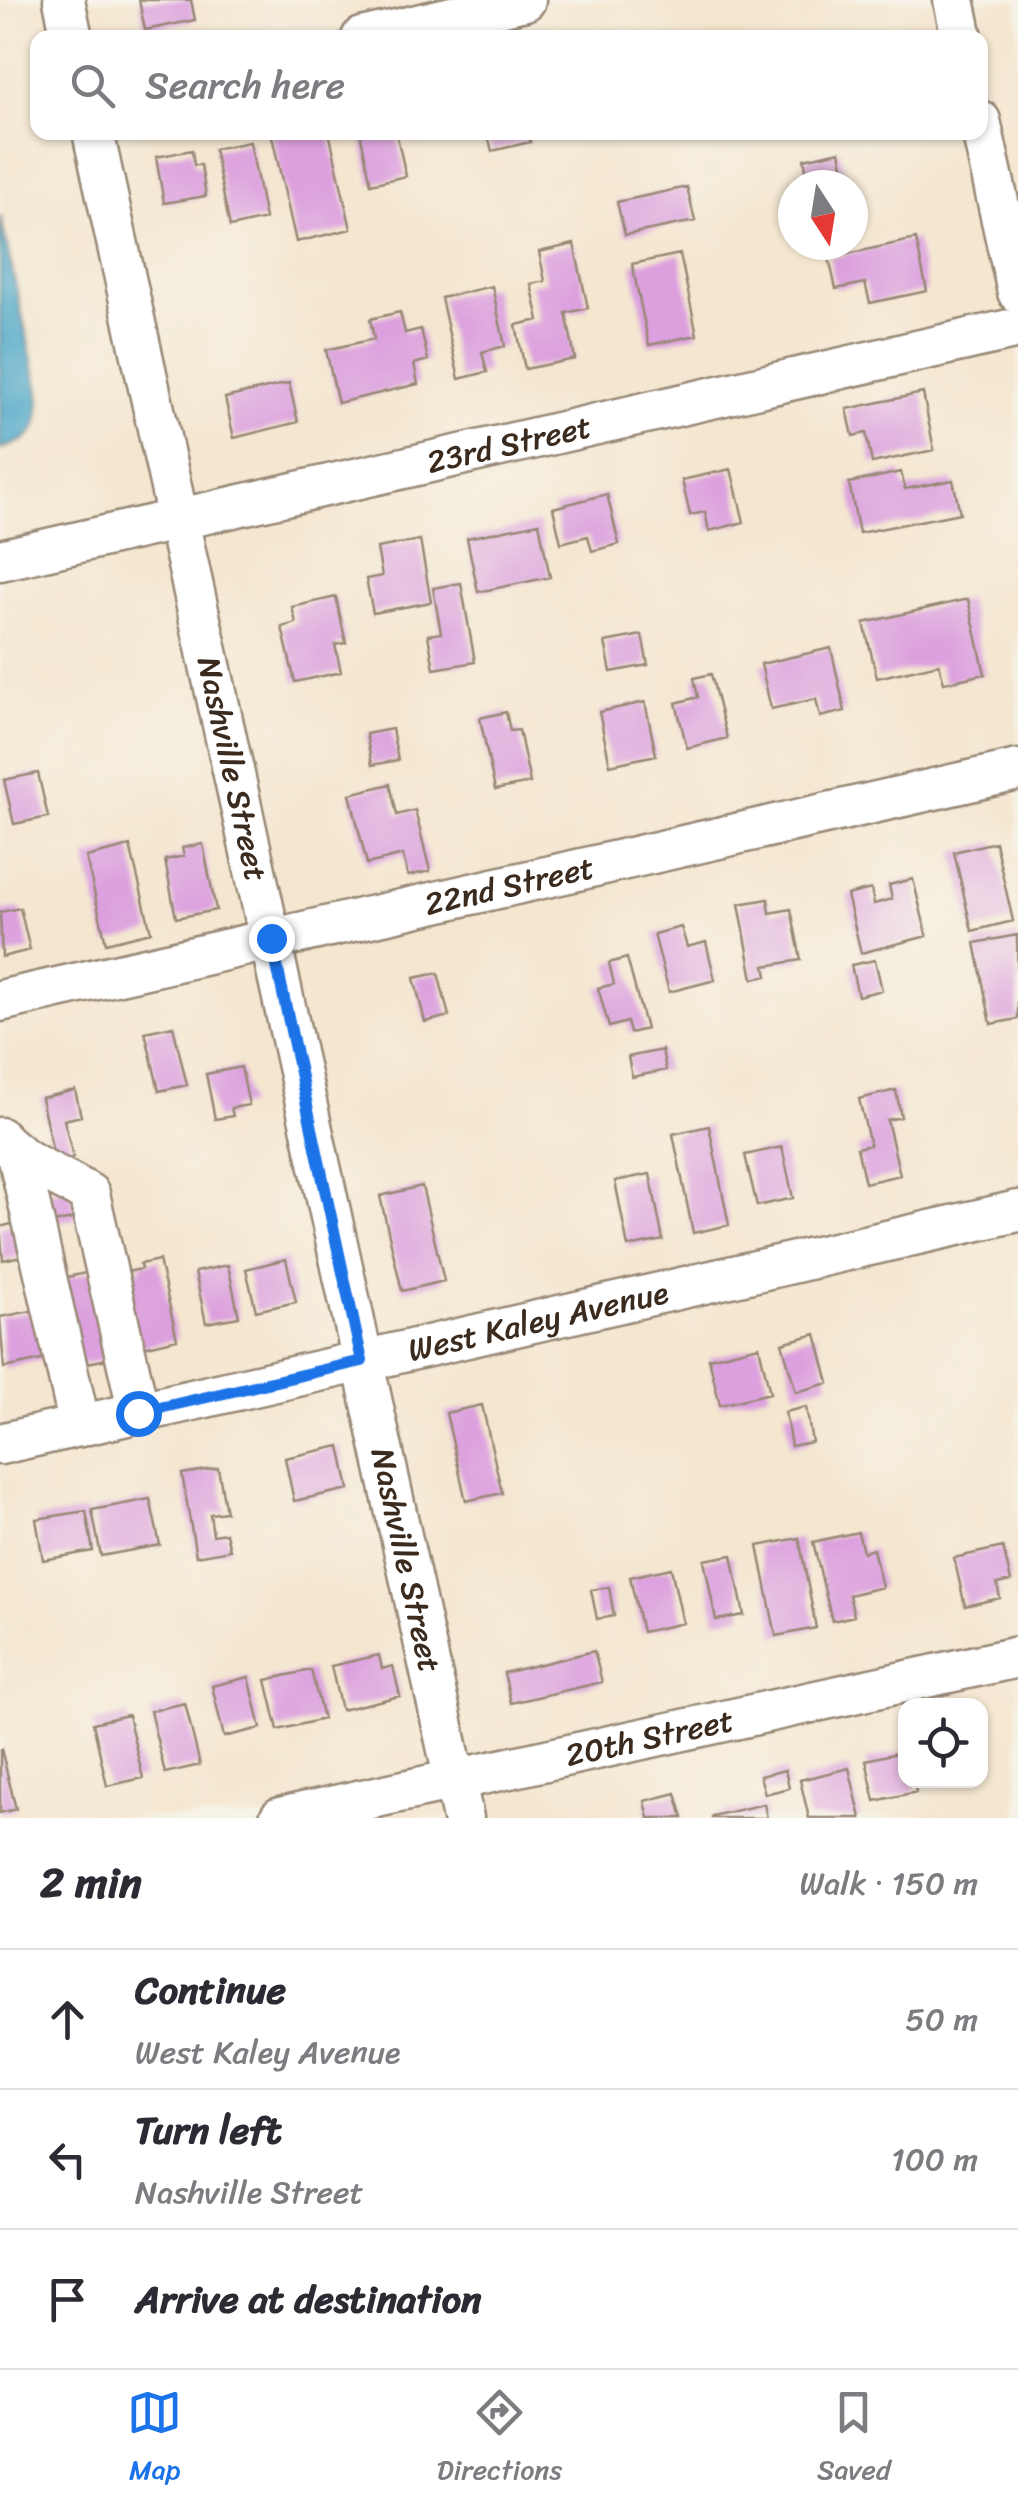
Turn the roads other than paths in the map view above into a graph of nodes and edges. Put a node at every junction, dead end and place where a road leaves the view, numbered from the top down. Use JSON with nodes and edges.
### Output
{"nodes":[{"id":1,"x":64,"y":0,"type":"edge"},
{"id":2,"x":525,"y":0,"type":"edge"},
{"id":3,"x":954,"y":0,"type":"edge"},
{"id":4,"x":70,"y":30,"type":"edge"},
{"id":5,"x":396,"y":30,"type":"edge"},
{"id":6,"x":960,"y":30,"type":"edge"},
{"id":7,"x":95,"y":140,"type":"edge"},
{"id":8,"x":984,"y":140,"type":"edge"},
{"id":9,"x":1018,"y":292,"type":"edge"},
{"id":10,"x":1018,"y":328,"type":"edge"},
{"id":11,"x":178,"y":518,"type":"junction"},
{"id":12,"x":0,"y":560,"type":"edge"},
{"id":13,"x":1018,"y":770,"type":"edge"},
{"id":14,"x":271,"y":938,"type":"junction"},
{"id":15,"x":0,"y":1002,"type":"edge"},
{"id":16,"x":10,"y":1148,"type":"edge"},
{"id":17,"x":1018,"y":1211,"type":"edge"},
{"id":18,"x":362,"y":1361,"type":"junction"},
{"id":19,"x":138,"y":1413,"type":"junction"},
{"id":20,"x":80,"y":1426,"type":"junction"},
{"id":21,"x":0,"y":1444,"type":"edge"},
{"id":22,"x":1018,"y":1657,"type":"edge"},
{"id":23,"x":454,"y":1778,"type":"junction"},
{"id":24,"x":280,"y":1818,"type":"edge"},
{"id":25,"x":463,"y":1818,"type":"edge"}],
"edges":[{"from":1,"to":4,"type":"street"},
{"from":2,"to":5,"type":"street"},
{"from":3,"to":6,"type":"street"},
{"from":7,"to":11,"type":"street","name":"Nashville Street"},
{"from":8,"to":9,"type":"street"},
{"from":10,"to":11,"type":"street","name":"23rd Street"},
{"from":11,"to":12,"type":"street","name":"23rd Street"},
{"from":11,"to":14,"type":"street","name":"Nashville Street"},
{"from":13,"to":14,"type":"street","name":"22nd Street"},
{"from":14,"to":15,"type":"street","name":"22nd Street"},
{"from":14,"to":18,"type":"street","name":"Nashville Street"},
{"from":16,"to":19,"type":"street"},
{"from":16,"to":20,"type":"street"},
{"from":17,"to":18,"type":"street","name":"West Kaley Avenue"},
{"from":18,"to":19,"type":"street","name":"West Kaley Avenue"},
{"from":18,"to":23,"type":"street","name":"Nashville Street"},
{"from":19,"to":20,"type":"street","name":"West Kaley Avenue"},
{"from":20,"to":21,"type":"street","name":"West Kaley Avenue"},
{"from":22,"to":23,"type":"street","name":"20th Street"},
{"from":23,"to":24,"type":"street","name":"20th Street"},
{"from":23,"to":25,"type":"street","name":"Nashville Street"}]}
